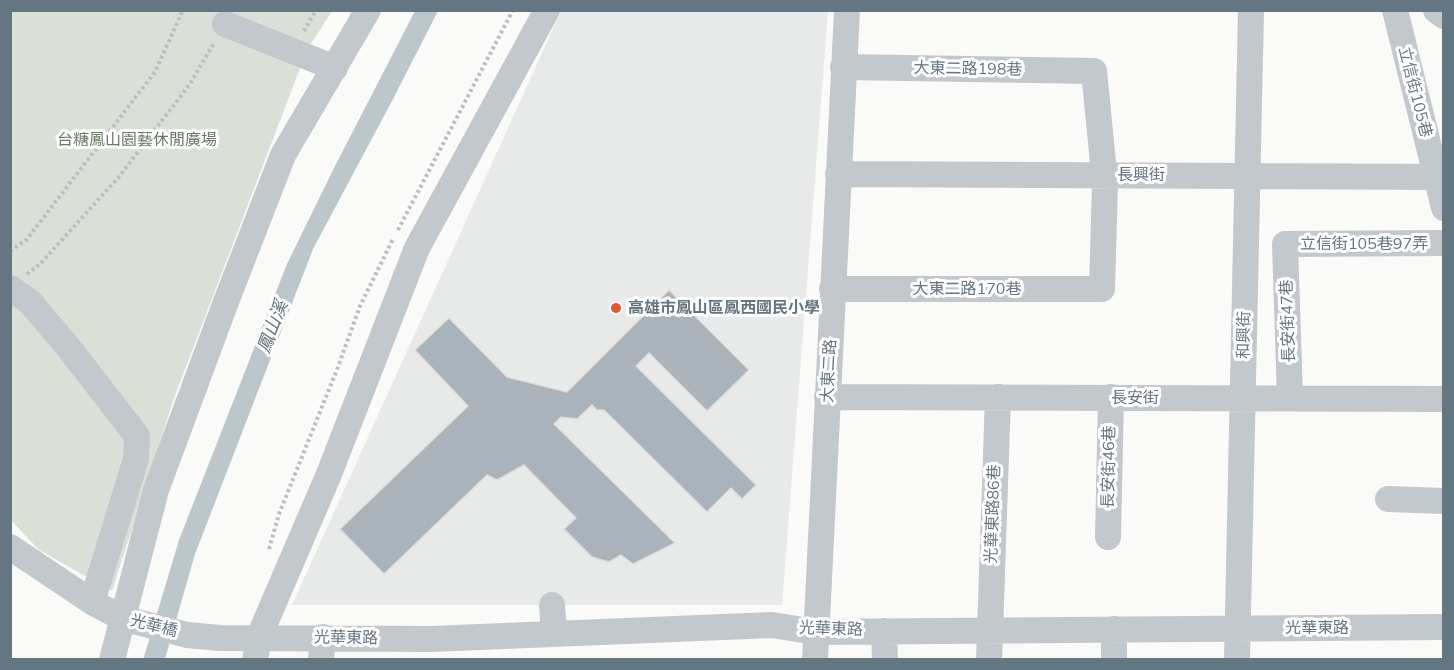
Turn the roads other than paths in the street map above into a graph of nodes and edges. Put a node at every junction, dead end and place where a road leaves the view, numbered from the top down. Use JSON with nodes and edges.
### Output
{"nodes":[{"id":1,"x":368,"y":10,"type":"edge"},
{"id":2,"x":547,"y":10,"type":"edge"},
{"id":3,"x":847,"y":10,"type":"edge"},
{"id":4,"x":1251,"y":10,"type":"edge"},
{"id":5,"x":1395,"y":10,"type":"edge"},
{"id":6,"x":1436,"y":10,"type":"edge"},
{"id":7,"x":1443,"y":15,"type":"edge"},
{"id":8,"x":225,"y":24,"type":"road end"},
{"id":9,"x":843,"y":67,"type":"junction"},
{"id":10,"x":334,"y":68,"type":"junction"},
{"id":11,"x":838,"y":174,"type":"junction"},
{"id":12,"x":1104,"y":175,"type":"junction"},
{"id":13,"x":1247,"y":176,"type":"junction"},
{"id":14,"x":1440,"y":177,"type":"edge"},
{"id":15,"x":1443,"y":208,"type":"edge"},
{"id":16,"x":1443,"y":243,"type":"edge"},
{"id":17,"x":1285,"y":244,"type":"joint"},
{"id":18,"x":18,"y":281,"type":"edge"},
{"id":19,"x":832,"y":289,"type":"junction"},
{"id":20,"x":827,"y":397,"type":"junction"},
{"id":21,"x":998,"y":397,"type":"junction"},
{"id":22,"x":1110,"y":398,"type":"junction"},
{"id":23,"x":1242,"y":398,"type":"junction"},
{"id":24,"x":1290,"y":398,"type":"junction"},
{"id":25,"x":1443,"y":399,"type":"edge"},
{"id":26,"x":1388,"y":499,"type":"dead end"},
{"id":27,"x":1443,"y":501,"type":"edge"},
{"id":28,"x":1108,"y":537,"type":"dead end"},
{"id":29,"x":10,"y":547,"type":"edge"},
{"id":30,"x":92,"y":602,"type":"junction"},
{"id":31,"x":552,"y":605,"type":"dead end"},
{"id":32,"x":122,"y":618,"type":"junction"},
{"id":33,"x":1443,"y":627,"type":"edge"},
{"id":34,"x":1237,"y":628,"type":"junction"},
{"id":35,"x":1114,"y":629,"type":"junction"},
{"id":36,"x":989,"y":630,"type":"junction"},
{"id":37,"x":884,"y":631,"type":"junction"},
{"id":38,"x":816,"y":632,"type":"junction"},
{"id":39,"x":554,"y":634,"type":"junction"},
{"id":40,"x":220,"y":638,"type":"joint"},
{"id":41,"x":257,"y":648,"type":"edge"},
{"id":42,"x":322,"y":648,"type":"edge"},
{"id":43,"x":431,"y":649,"type":"edge"},
{"id":44,"x":112,"y":660,"type":"edge"},
{"id":45,"x":815,"y":660,"type":"edge"},
{"id":46,"x":885,"y":660,"type":"edge"},
{"id":47,"x":989,"y":660,"type":"edge"},
{"id":48,"x":1113,"y":660,"type":"edge"},
{"id":49,"x":1237,"y":660,"type":"edge"}],
"edges":[{"from":1,"to":10,"type":"street"},
{"from":2,"to":41,"type":"street"},
{"from":3,"to":9,"type":"street","name":"大東二路"},
{"from":4,"to":13,"type":"street","name":"和興街"},
{"from":5,"to":14,"type":"street","name":"立信街105巷"},
{"from":6,"to":7,"type":"street"},
{"from":8,"to":10,"type":"street"},
{"from":9,"to":11,"type":"street","name":"大東二路"},
{"from":9,"to":12,"type":"street","name":"大東二路198巷"},
{"from":10,"to":32,"type":"street"},
{"from":11,"to":12,"type":"street","name":"長興街"},
{"from":11,"to":19,"type":"street","name":"大東二路"},
{"from":12,"to":13,"type":"street","name":"長興街"},
{"from":12,"to":19,"type":"street","name":"大東二路170巷"},
{"from":13,"to":14,"type":"street","name":"長興街"},
{"from":13,"to":23,"type":"street","name":"和興街"},
{"from":14,"to":15,"type":"street","name":"立信街105巷"},
{"from":16,"to":17,"type":"street","name":"立信街105巷97弄"},
{"from":17,"to":24,"type":"street","name":"長安街47巷"},
{"from":18,"to":30,"type":"street"},
{"from":19,"to":20,"type":"street","name":"大東二路"},
{"from":20,"to":21,"type":"street","name":"長安街"},
{"from":20,"to":38,"type":"street","name":"大東二路"},
{"from":21,"to":22,"type":"street","name":"長安街"},
{"from":21,"to":36,"type":"street","name":"光華東路86巷"},
{"from":22,"to":23,"type":"street","name":"長安街"},
{"from":22,"to":28,"type":"street","name":"長安街46巷"},
{"from":23,"to":24,"type":"street","name":"長安街"},
{"from":23,"to":34,"type":"street","name":"和興街"},
{"from":24,"to":25,"type":"street","name":"長安街"},
{"from":26,"to":27,"type":"street"},
{"from":29,"to":30,"type":"street"},
{"from":30,"to":32,"type":"street","name":"光華橋"},
{"from":31,"to":39,"type":"street"},
{"from":32,"to":40,"type":"street","name":"光華橋"},
{"from":32,"to":44,"type":"street"},
{"from":33,"to":34,"type":"street","name":"光華東路"},
{"from":34,"to":35,"type":"street","name":"光華東路"},
{"from":34,"to":49,"type":"street","name":"和興街"},
{"from":35,"to":36,"type":"street","name":"光華東路"},
{"from":35,"to":48,"type":"street"},
{"from":36,"to":37,"type":"street","name":"光華東路"},
{"from":36,"to":47,"type":"street","name":"光華東路86巷"},
{"from":37,"to":38,"type":"street","name":"光華東路"},
{"from":37,"to":46,"type":"street"},
{"from":38,"to":39,"type":"street","name":"光華東路"},
{"from":38,"to":45,"type":"street","name":"大東二路"},
{"from":39,"to":43,"type":"street","name":"光華東路"},
{"from":40,"to":41,"type":"street","name":"光華東路"},
{"from":41,"to":42,"type":"street","name":"光華東路"},
{"from":42,"to":43,"type":"street","name":"光華東路"}]}
